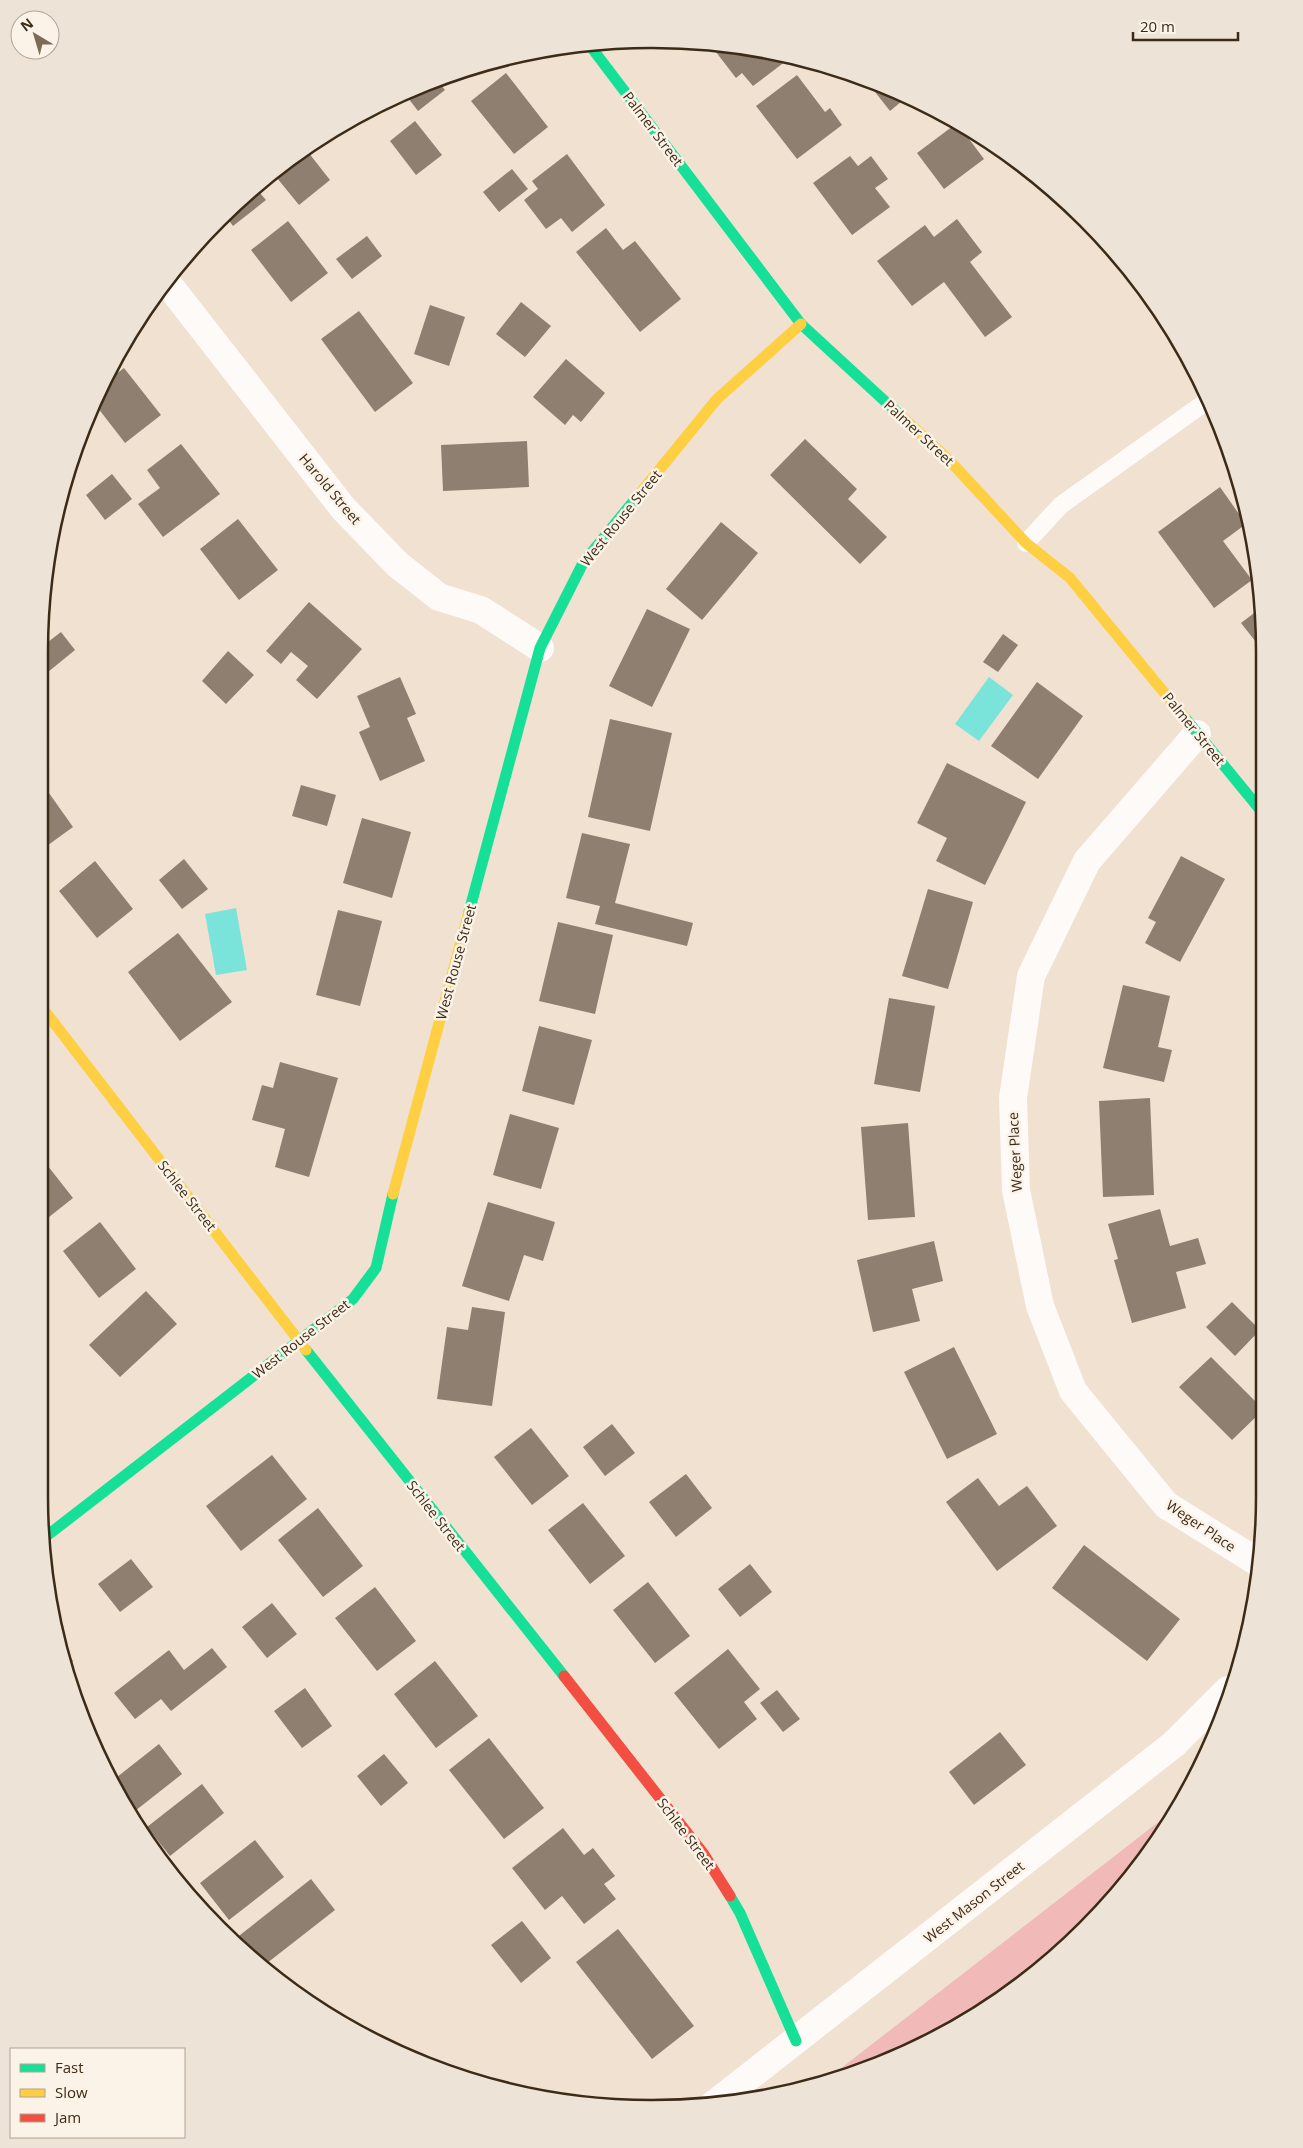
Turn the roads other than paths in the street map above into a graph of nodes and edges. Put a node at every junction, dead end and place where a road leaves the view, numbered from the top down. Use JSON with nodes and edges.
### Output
{"nodes":[{"id":1,"x":593,"y":51,"type":"edge"},
{"id":2,"x":170,"y":287,"type":"edge"},
{"id":3,"x":800,"y":324,"type":"junction"},
{"id":4,"x":1203,"y":405,"type":"edge"},
{"id":5,"x":1026,"y":543,"type":"junction"},
{"id":6,"x":540,"y":648,"type":"junction"},
{"id":7,"x":1197,"y":734,"type":"junction"},
{"id":8,"x":1256,"y":805,"type":"edge"},
{"id":9,"x":48,"y":1015,"type":"edge"},
{"id":10,"x":299,"y":1341,"type":"junction"},
{"id":11,"x":49,"y":1534,"type":"edge"},
{"id":12,"x":1252,"y":1558,"type":"edge"},
{"id":13,"x":1221,"y":1697,"type":"edge"},
{"id":14,"x":796,"y":2041,"type":"junction"},
{"id":15,"x":724,"y":2096,"type":"edge"}],
"edges":[{"from":1,"to":3,"type":"street","name":"Palmer Street"},
{"from":2,"to":6,"type":"street","name":"Harold Street"},
{"from":3,"to":5,"type":"street","name":"Palmer Street"},
{"from":3,"to":6,"type":"street","name":"West Rouse Street"},
{"from":4,"to":5,"type":"lane"},
{"from":5,"to":7,"type":"street","name":"Palmer Street"},
{"from":6,"to":10,"type":"street","name":"West Rouse Street"},
{"from":7,"to":8,"type":"street","name":"Palmer Street"},
{"from":7,"to":12,"type":"street","name":"Weger Place"},
{"from":9,"to":10,"type":"street","name":"Schlee Street"},
{"from":10,"to":11,"type":"street","name":"West Rouse Street"},
{"from":10,"to":14,"type":"street","name":"Schlee Street"},
{"from":13,"to":14,"type":"street","name":"West Mason Street"},
{"from":14,"to":15,"type":"street","name":"West Mason Street"}]}
